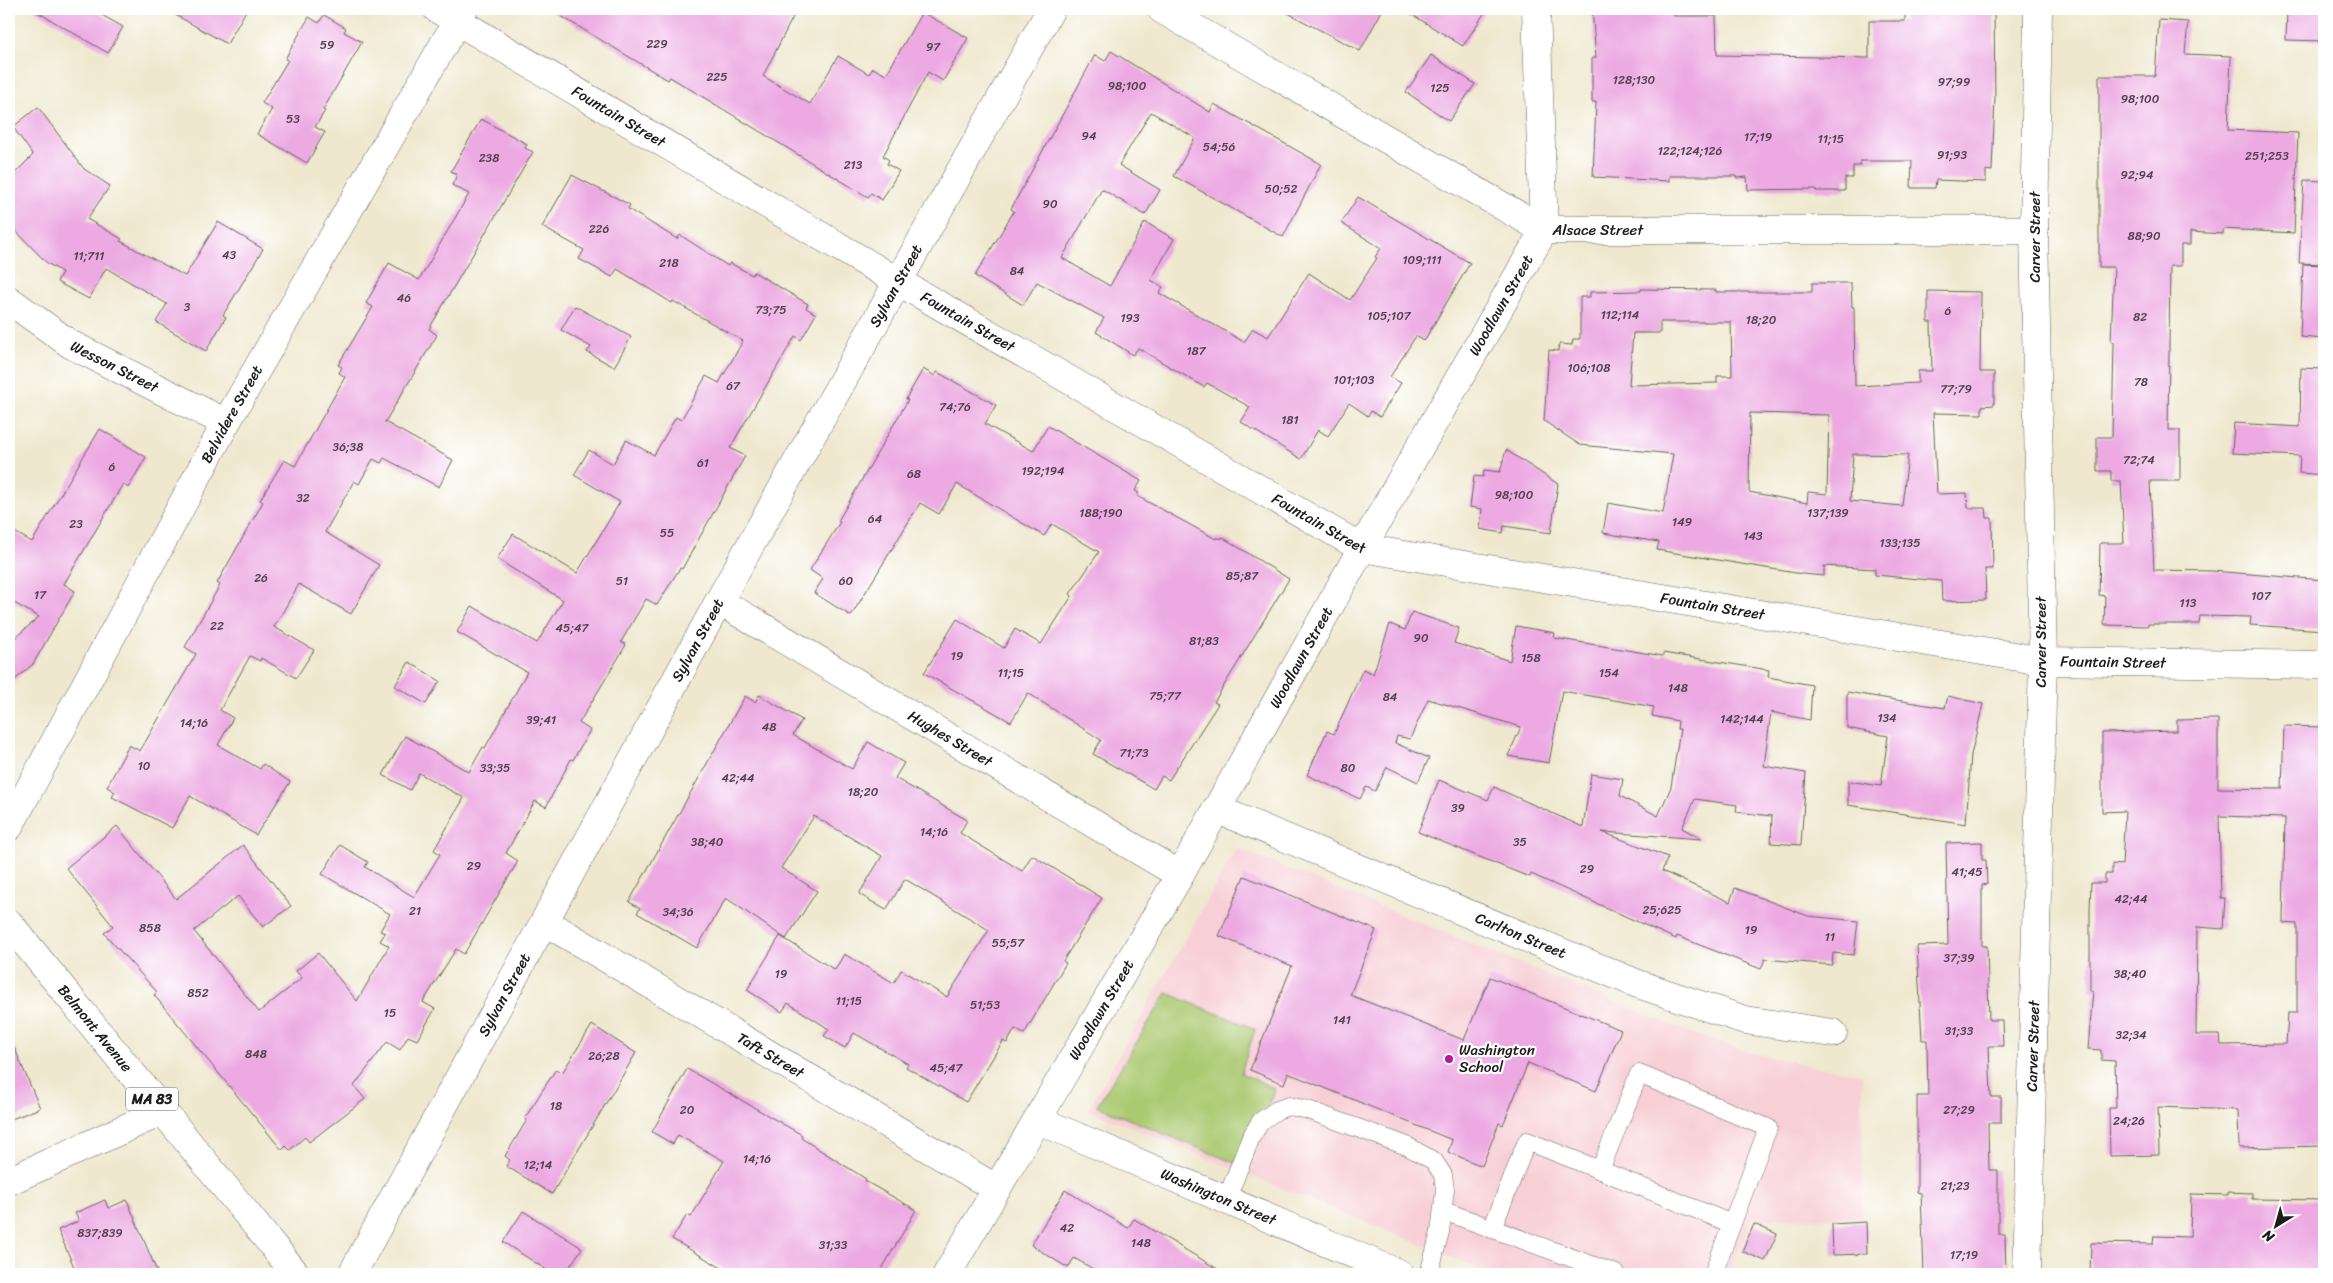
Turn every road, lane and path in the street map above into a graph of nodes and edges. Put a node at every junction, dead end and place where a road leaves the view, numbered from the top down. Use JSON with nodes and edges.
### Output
{"nodes":[{"id":1,"x":1051,"y":9,"type":"edge"},
{"id":2,"x":1162,"y":9,"type":"edge"},
{"id":3,"x":1536,"y":9,"type":"edge"},
{"id":4,"x":2038,"y":9,"type":"edge"},
{"id":5,"x":453,"y":13,"type":"edge"},
{"id":6,"x":1544,"y":230,"type":"junction"},
{"id":7,"x":2034,"y":230,"type":"junction"},
{"id":8,"x":896,"y":281,"type":"junction"},
{"id":9,"x":9,"y":300,"type":"edge"},
{"id":10,"x":226,"y":423,"type":"junction"},
{"id":11,"x":1362,"y":548,"type":"junction"},
{"id":12,"x":719,"y":601,"type":"junction"},
{"id":13,"x":2042,"y":661,"type":"junction"},
{"id":14,"x":2324,"y":665,"type":"edge"},
{"id":15,"x":1216,"y":809,"type":"junction"},
{"id":16,"x":9,"y":827,"type":"edge"},
{"id":17,"x":1180,"y":875,"type":"junction"},
{"id":18,"x":545,"y":922,"type":"junction"},
{"id":19,"x":9,"y":923,"type":"edge"},
{"id":20,"x":1833,"y":1033,"type":"dead end"},
{"id":21,"x":163,"y":1111,"type":"junction"},
{"id":22,"x":1038,"y":1120,"type":"junction"},
{"id":23,"x":1600,"y":1170,"type":"junction"},
{"id":24,"x":9,"y":1182,"type":"edge"},
{"id":25,"x":997,"y":1189,"type":"junction"},
{"id":26,"x":1226,"y":1201,"type":"junction"},
{"id":27,"x":1444,"y":1211,"type":"junction"},
{"id":28,"x":1732,"y":1224,"type":"junction"},
{"id":29,"x":1492,"y":1229,"type":"junction"},
{"id":30,"x":1393,"y":1273,"type":"edge"},
{"id":31,"x":296,"y":1274,"type":"edge"},
{"id":32,"x":352,"y":1274,"type":"edge"},
{"id":33,"x":946,"y":1274,"type":"edge"},
{"id":34,"x":1429,"y":1274,"type":"edge"},
{"id":35,"x":1616,"y":1274,"type":"edge"},
{"id":36,"x":1712,"y":1274,"type":"edge"},
{"id":37,"x":2027,"y":1274,"type":"edge"}],
"edges":[{"from":1,"to":8,"type":"street","name":"Sylvan Street"},
{"from":2,"to":6,"type":"street","name":"Alsace Street"},
{"from":3,"to":6,"type":"street"},
{"from":4,"to":7,"type":"street","name":"Carver Street"},
{"from":5,"to":8,"type":"street","name":"Fountain Street"},
{"from":5,"to":10,"type":"street","name":"Belvidere Street"},
{"from":6,"to":7,"type":"street","name":"Alsace Street"},
{"from":6,"to":11,"type":"street","name":"Woodlawn Street"},
{"from":7,"to":13,"type":"street","name":"Carver Street"},
{"from":8,"to":11,"type":"street","name":"Fountain Street"},
{"from":8,"to":12,"type":"street","name":"Sylvan Street"},
{"from":9,"to":10,"type":"street","name":"Wesson Street"},
{"from":10,"to":16,"type":"street","name":"Belvidere Street"},
{"from":11,"to":13,"type":"street","name":"Fountain Street"},
{"from":11,"to":15,"type":"street","name":"Woodlawn Street"},
{"from":12,"to":17,"type":"street","name":"Hughes Street"},
{"from":12,"to":18,"type":"street","name":"Sylvan Street"},
{"from":13,"to":14,"type":"street","name":"Fountain Street"},
{"from":13,"to":37,"type":"street","name":"Carver Street"},
{"from":15,"to":17,"type":"street","name":"Woodlawn Street"},
{"from":15,"to":20,"type":"street","name":"Carlton Street"},
{"from":17,"to":22,"type":"street","name":"Woodlawn Street"},
{"from":18,"to":25,"type":"street","name":"Taft Street"},
{"from":18,"to":32,"type":"street","name":"Sylvan Street"},
{"from":19,"to":21,"type":"street","name":"Belmont Avenue","number":"MA 83"},
{"from":21,"to":24,"type":"street"},
{"from":21,"to":31,"type":"street","name":"Belmont Avenue","number":"MA 83"},
{"from":22,"to":25,"type":"street","name":"Woodlawn Street"},
{"from":22,"to":26,"type":"street","name":"Washington Street"},
{"from":23,"to":28,"type":"lane"},
{"from":23,"to":28,"type":"lane"},
{"from":23,"to":29,"type":"lane"},
{"from":25,"to":33,"type":"street","name":"Woodlawn Street"},
{"from":26,"to":27,"type":"lane"},
{"from":26,"to":30,"type":"street","name":"Washington Street"},
{"from":27,"to":29,"type":"lane"},
{"from":27,"to":34,"type":"lane"},
{"from":28,"to":36,"type":"lane"},
{"from":29,"to":35,"type":"lane"}]}
